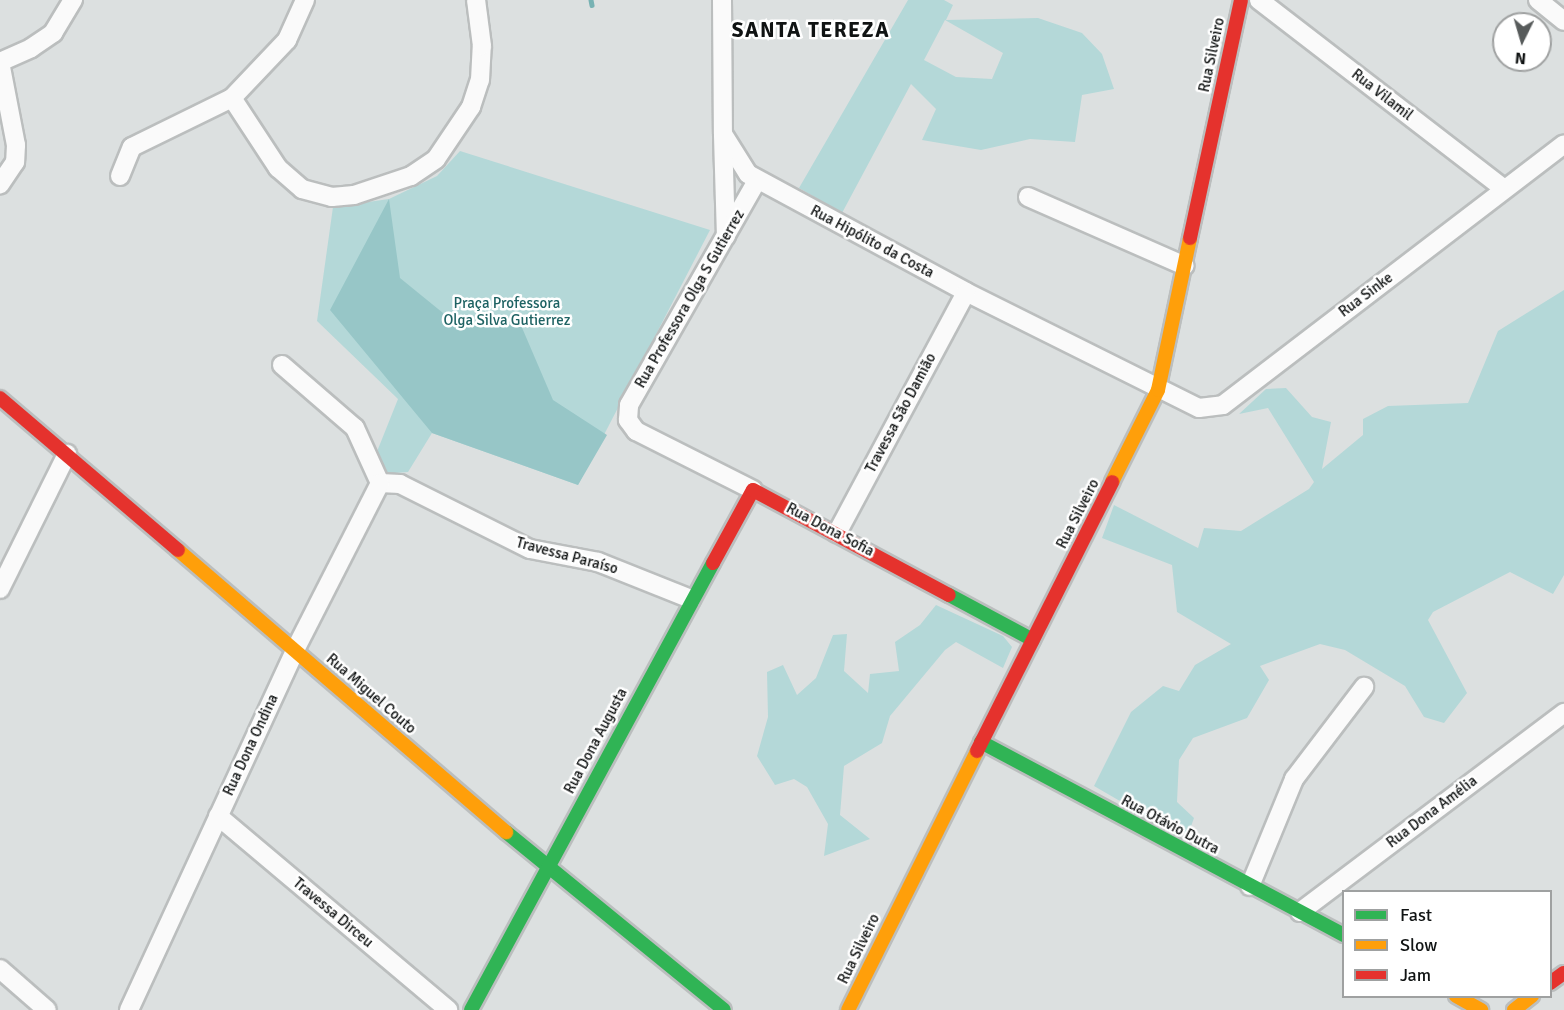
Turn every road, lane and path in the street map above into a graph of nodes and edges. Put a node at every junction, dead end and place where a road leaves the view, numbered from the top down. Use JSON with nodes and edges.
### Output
{"nodes":[{"id":1,"x":73,"y":0,"type":"edge"},
{"id":2,"x":305,"y":0,"type":"edge"},
{"id":3,"x":476,"y":0,"type":"edge"},
{"id":4,"x":722,"y":0,"type":"edge"},
{"id":5,"x":1241,"y":0,"type":"edge"},
{"id":6,"x":1259,"y":0,"type":"edge"},
{"id":7,"x":1538,"y":0,"type":"edge"},
{"id":8,"x":1564,"y":21,"type":"edge"},
{"id":9,"x":0,"y":62,"type":"edge"},
{"id":10,"x":232,"y":98,"type":"junction"},
{"id":11,"x":723,"y":134,"type":"junction"},
{"id":12,"x":1564,"y":144,"type":"edge"},
{"id":13,"x":120,"y":176,"type":"dead end"},
{"id":14,"x":757,"y":181,"type":"junction"},
{"id":15,"x":0,"y":184,"type":"edge"},
{"id":16,"x":1504,"y":189,"type":"junction"},
{"id":17,"x":1028,"y":197,"type":"dead end"},
{"id":18,"x":726,"y":236,"type":"junction"},
{"id":19,"x":1185,"y":266,"type":"junction"},
{"id":20,"x":966,"y":292,"type":"junction"},
{"id":21,"x":282,"y":365,"type":"dead end"},
{"id":22,"x":1158,"y":390,"type":"junction"},
{"id":23,"x":0,"y":398,"type":"edge"},
{"id":24,"x":628,"y":420,"type":"joint"},
{"id":25,"x":67,"y":454,"type":"junction"},
{"id":26,"x":380,"y":483,"type":"junction"},
{"id":27,"x":753,"y":490,"type":"junction"},
{"id":28,"x":837,"y":533,"type":"junction"},
{"id":29,"x":0,"y":589,"type":"edge"},
{"id":30,"x":691,"y":598,"type":"junction"},
{"id":31,"x":1033,"y":640,"type":"junction"},
{"id":32,"x":295,"y":650,"type":"junction"},
{"id":33,"x":1364,"y":687,"type":"dead end"},
{"id":34,"x":1564,"y":713,"type":"edge"},
{"id":35,"x":981,"y":742,"type":"junction"},
{"id":36,"x":218,"y":816,"type":"junction"},
{"id":37,"x":547,"y":867,"type":"junction"},
{"id":38,"x":1250,"y":886,"type":"junction"},
{"id":39,"x":1300,"y":912,"type":"junction"},
{"id":40,"x":1342,"y":935,"type":"edge"},
{"id":41,"x":0,"y":969,"type":"edge"},
{"id":42,"x":1564,"y":973,"type":"edge"},
{"id":43,"x":1552,"y":982,"type":"edge"},
{"id":44,"x":1460,"y":998,"type":"edge"},
{"id":45,"x":1529,"y":998,"type":"edge"},
{"id":46,"x":47,"y":1010,"type":"edge"},
{"id":47,"x":129,"y":1010,"type":"edge"},
{"id":48,"x":448,"y":1010,"type":"edge"},
{"id":49,"x":471,"y":1010,"type":"edge"},
{"id":50,"x":724,"y":1010,"type":"edge"},
{"id":51,"x":848,"y":1010,"type":"edge"},
{"id":52,"x":1481,"y":1010,"type":"edge"},
{"id":53,"x":1514,"y":1010,"type":"edge"}],
"edges":[{"from":1,"to":9,"type":"street"},
{"from":2,"to":10,"type":"street"},
{"from":3,"to":10,"type":"street"},
{"from":4,"to":11,"type":"street","name":"Rua Hipólito da Costa"},
{"from":5,"to":19,"type":"street","name":"Rua Silveiro"},
{"from":6,"to":16,"type":"street","name":"Rua Vilamil"},
{"from":7,"to":8,"type":"street"},
{"from":9,"to":15,"type":"street"},
{"from":10,"to":13,"type":"street"},
{"from":11,"to":14,"type":"street","name":"Rua Hipólito da Costa"},
{"from":11,"to":18,"type":"street"},
{"from":12,"to":16,"type":"street","name":"Rua Sinke"},
{"from":14,"to":18,"type":"street","name":"Rua Professora Olga S Gutierrez"},
{"from":14,"to":20,"type":"street","name":"Rua Hipólito da Costa"},
{"from":16,"to":22,"type":"street","name":"Rua Sinke"},
{"from":17,"to":19,"type":"street"},
{"from":18,"to":24,"type":"street","name":"Rua Professora Olga S Gutierrez"},
{"from":19,"to":22,"type":"street","name":"Rua Silveiro"},
{"from":20,"to":22,"type":"street","name":"Rua Hipólito da Costa"},
{"from":20,"to":28,"type":"street","name":"Travessa São Damião"},
{"from":21,"to":26,"type":"street"},
{"from":22,"to":31,"type":"street","name":"Rua Silveiro"},
{"from":23,"to":25,"type":"street","name":"Rua Miguel Couto"},
{"from":24,"to":27,"type":"street","name":"Rua Dona Sofia"},
{"from":25,"to":29,"type":"street"},
{"from":25,"to":32,"type":"street","name":"Rua Miguel Couto"},
{"from":26,"to":30,"type":"street","name":"Travessa Paraíso"},
{"from":26,"to":32,"type":"street","name":"Rua Dona Ondina"},
{"from":27,"to":28,"type":"street","name":"Rua Dona Sofia"},
{"from":27,"to":30,"type":"street","name":"Rua Dona Augusta"},
{"from":28,"to":31,"type":"street","name":"Rua Dona Sofia"},
{"from":30,"to":37,"type":"street","name":"Rua Dona Augusta"},
{"from":31,"to":35,"type":"street","name":"Rua Silveiro"},
{"from":32,"to":36,"type":"street","name":"Rua Dona Ondina"},
{"from":32,"to":37,"type":"street","name":"Rua Miguel Couto"},
{"from":33,"to":38,"type":"street"},
{"from":34,"to":39,"type":"street","name":"Rua Dona Amélia"},
{"from":35,"to":38,"type":"street","name":"Rua Otávio Dutra"},
{"from":35,"to":51,"type":"street","name":"Rua Silveiro"},
{"from":36,"to":47,"type":"street","name":"Rua Dona Ondina"},
{"from":36,"to":48,"type":"street","name":"Travessa Dirceu"},
{"from":37,"to":49,"type":"street","name":"Rua Dona Augusta"},
{"from":37,"to":50,"type":"street","name":"Rua Miguel Couto"},
{"from":38,"to":39,"type":"street","name":"Rua Otávio Dutra"},
{"from":39,"to":40,"type":"street","name":"Rua Otávio Dutra"},
{"from":41,"to":46,"type":"street"},
{"from":42,"to":43,"type":"street"},
{"from":44,"to":52,"type":"street"},
{"from":45,"to":53,"type":"street"}]}
